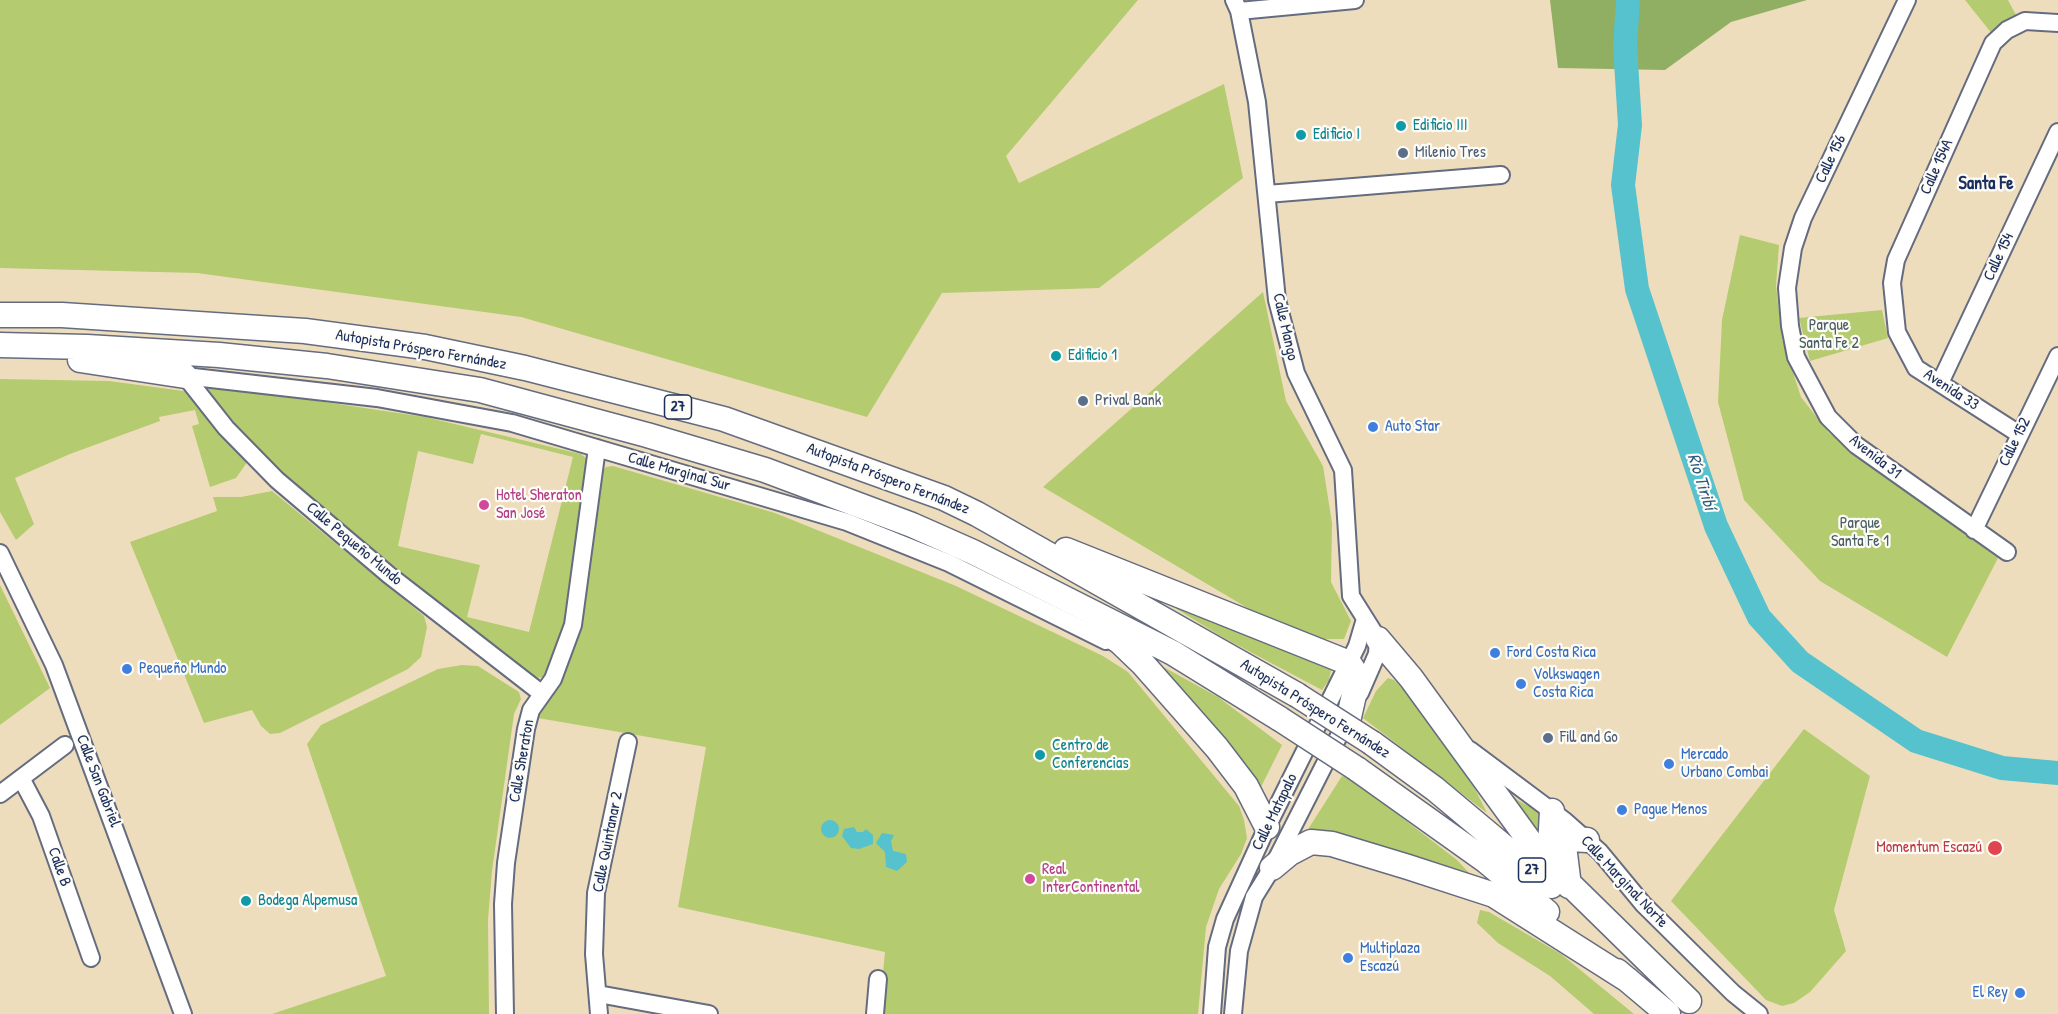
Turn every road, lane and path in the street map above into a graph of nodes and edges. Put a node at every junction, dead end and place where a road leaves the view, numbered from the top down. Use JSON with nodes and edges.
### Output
{"nodes":[{"id":1,"x":1355,"y":0,"type":"edge"},
{"id":2,"x":1906,"y":0,"type":"edge"},
{"id":3,"x":1237,"y":5,"type":"edge"},
{"id":4,"x":2058,"y":23,"type":"edge"},
{"id":5,"x":2058,"y":132,"type":"edge"},
{"id":6,"x":1501,"y":175,"type":"dead end"},
{"id":7,"x":1267,"y":195,"type":"junction"},
{"id":8,"x":0,"y":315,"type":"edge"},
{"id":9,"x":1790,"y":326,"type":"joint"},
{"id":10,"x":1897,"y":332,"type":"joint"},
{"id":11,"x":0,"y":347,"type":"edge"},
{"id":12,"x":2058,"y":356,"type":"edge"},
{"id":13,"x":185,"y":376,"type":"junction"},
{"id":14,"x":1940,"y":383,"type":"junction"},
{"id":15,"x":2019,"y":434,"type":"junction"},
{"id":16,"x":597,"y":448,"type":"junction"},
{"id":17,"x":977,"y":514,"type":"junction"},
{"id":18,"x":1974,"y":530,"type":"junction"},
{"id":19,"x":973,"y":552,"type":"junction"},
{"id":20,"x":2007,"y":552,"type":"dead end"},
{"id":21,"x":0,"y":553,"type":"edge"},
{"id":22,"x":1365,"y":645,"type":"junction"},
{"id":23,"x":1143,"y":664,"type":"junction"},
{"id":24,"x":541,"y":693,"type":"junction"},
{"id":25,"x":1348,"y":717,"type":"joint"},
{"id":26,"x":1453,"y":738,"type":"junction"},
{"id":27,"x":628,"y":742,"type":"dead end"},
{"id":28,"x":65,"y":745,"type":"dead end"},
{"id":29,"x":21,"y":778,"type":"junction"},
{"id":30,"x":0,"y":794,"type":"edge"},
{"id":31,"x":1552,"y":811,"type":"junction"},
{"id":32,"x":1267,"y":827,"type":"junction"},
{"id":33,"x":1587,"y":840,"type":"junction"},
{"id":34,"x":1549,"y":866,"type":"junction"},
{"id":35,"x":1272,"y":868,"type":"junction"},
{"id":36,"x":1569,"y":886,"type":"junction"},
{"id":37,"x":91,"y":958,"type":"dead end"},
{"id":38,"x":878,"y":979,"type":"dead end"},
{"id":39,"x":1628,"y":980,"type":"junction"},
{"id":40,"x":598,"y":994,"type":"junction"},
{"id":41,"x":1696,"y":1007,"type":"edge"},
{"id":42,"x":183,"y":1014,"type":"edge"},
{"id":43,"x":505,"y":1014,"type":"edge"},
{"id":44,"x":599,"y":1014,"type":"edge"},
{"id":45,"x":709,"y":1014,"type":"edge"},
{"id":46,"x":875,"y":1014,"type":"edge"},
{"id":47,"x":1212,"y":1014,"type":"edge"},
{"id":48,"x":1233,"y":1014,"type":"edge"},
{"id":49,"x":1668,"y":1014,"type":"edge"},
{"id":50,"x":1759,"y":1014,"type":"edge"}],
"edges":[{"from":1,"to":3,"type":"street"},
{"from":2,"to":9,"type":"street","name":"Calle 156"},
{"from":3,"to":7,"type":"street","name":"Calle Mango"},
{"from":4,"to":10,"type":"street","name":"Calle 154A"},
{"from":5,"to":14,"type":"street","name":"Calle 154"},
{"from":6,"to":7,"type":"street"},
{"from":7,"to":22,"type":"street","name":"Calle Mango"},
{"from":8,"to":17,"type":"highway","name":"Autopista Próspero Fernández","number":"27"},
{"from":9,"to":18,"type":"street","name":"Avenida 31"},
{"from":10,"to":14,"type":"street","name":"Avenida 33"},
{"from":11,"to":13,"type":"highway"},
{"from":11,"to":19,"type":"highway","name":"Autopista Próspero Fernández","number":"27"},
{"from":12,"to":15,"type":"street","name":"Calle 152"},
{"from":13,"to":16,"type":"street","name":"Calle Marginal Sur"},
{"from":13,"to":24,"type":"street","name":"Calle Pequeño Mundo"},
{"from":14,"to":15,"type":"street","name":"Avenida 33"},
{"from":15,"to":18,"type":"street","name":"Calle 152"},
{"from":16,"to":23,"type":"street","name":"Calle Marginal Sur"},
{"from":16,"to":24,"type":"street","name":"Calle Sheraton"},
{"from":17,"to":22,"type":"highway"},
{"from":17,"to":41,"type":"highway","name":"Autopista Próspero Fernández","number":"27","bridge":true},
{"from":18,"to":20,"type":"street","name":"Avenida 31"},
{"from":19,"to":23,"type":"highway"},
{"from":19,"to":39,"type":"highway","name":"Autopista Próspero Fernández","number":"27","bridge":true},
{"from":21,"to":42,"type":"street","name":"Calle San Gabriel"},
{"from":22,"to":25,"type":"highway"},
{"from":22,"to":26,"type":"highway"},
{"from":22,"to":32,"type":"street","name":"Calle Matapalo"},
{"from":23,"to":32,"type":"highway"},
{"from":24,"to":43,"type":"street","name":"Calle Sheraton"},
{"from":25,"to":35,"type":"street","name":"Calle Matapalo"},
{"from":26,"to":31,"type":"street","name":"Calle Marginal Norte"},
{"from":26,"to":34,"type":"highway"},
{"from":27,"to":40,"type":"street","name":"Calle Quintanar 2"},
{"from":28,"to":29,"type":"street"},
{"from":29,"to":30,"type":"street"},
{"from":29,"to":37,"type":"street","name":"Calle B"},
{"from":31,"to":33,"type":"street","name":"Calle Marginal Norte"},
{"from":31,"to":34,"type":"highway"},
{"from":32,"to":47,"type":"street","name":"Calle Matapalo"},
{"from":33,"to":36,"type":"highway"},
{"from":33,"to":50,"type":"street","name":"Calle Marginal Norte"},
{"from":34,"to":36,"type":"highway"},
{"from":35,"to":39,"type":"highway"},
{"from":35,"to":48,"type":"street","name":"Calle Matapalo"},
{"from":36,"to":41,"type":"highway"},
{"from":38,"to":46,"type":"street"},
{"from":39,"to":49,"type":"highway","name":"Autopista Próspero Fernández","number":"27"},
{"from":40,"to":44,"type":"street","name":"Calle Quintanar 2"},
{"from":40,"to":45,"type":"street"}]}
